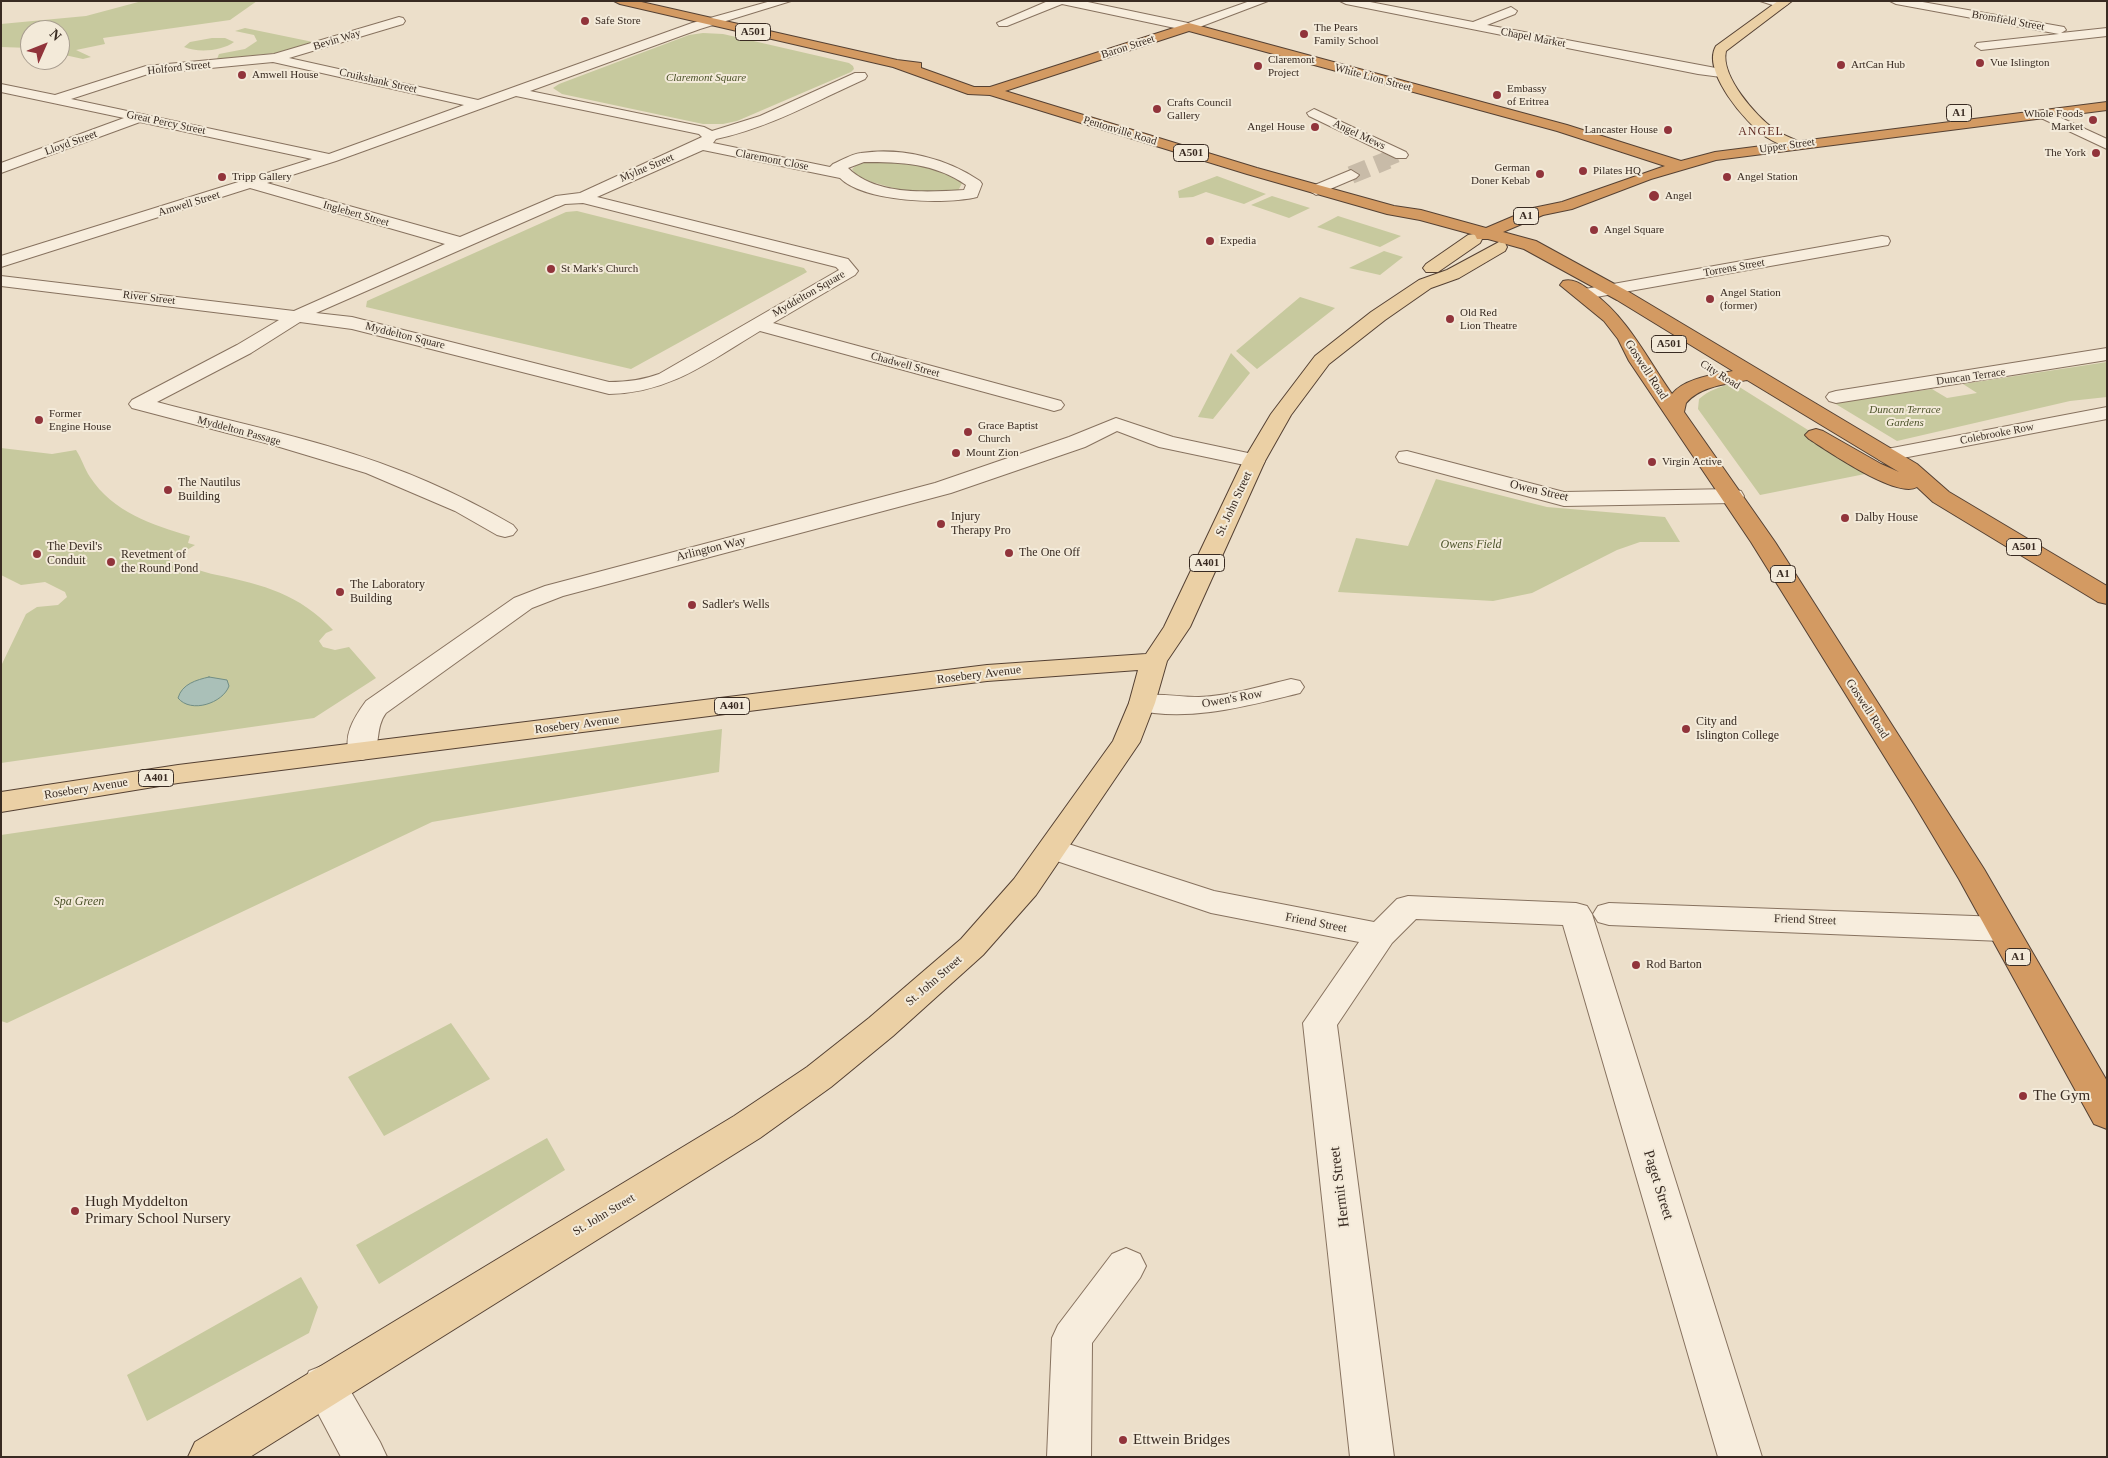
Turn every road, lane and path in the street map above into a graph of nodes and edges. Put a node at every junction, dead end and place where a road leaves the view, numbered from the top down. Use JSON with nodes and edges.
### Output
{"nodes":[{"id":1,"x":620,"y":1,"type":"edge"},
{"id":2,"x":785,"y":1,"type":"edge"},
{"id":3,"x":1059,"y":1,"type":"edge"},
{"id":4,"x":1065,"y":1,"type":"edge"},
{"id":5,"x":1346,"y":1,"type":"edge"},
{"id":6,"x":1766,"y":1,"type":"edge"},
{"id":7,"x":1896,"y":1,"type":"edge"},
{"id":8,"x":1784,"y":2,"type":"edge"},
{"id":9,"x":1257,"y":3,"type":"edge"},
{"id":10,"x":1511,"y":11,"type":"dead end"},
{"id":11,"x":399,"y":21,"type":"dead end"},
{"id":12,"x":708,"y":22,"type":"junction"},
{"id":13,"x":1003,"y":23,"type":"dead end"},
{"id":14,"x":1474,"y":26,"type":"junction"},
{"id":15,"x":1188,"y":27,"type":"junction"},
{"id":16,"x":2060,"y":30,"type":"dead end"},
{"id":17,"x":2107,"y":32,"type":"edge"},
{"id":18,"x":1981,"y":46,"type":"dead end"},
{"id":19,"x":275,"y":58,"type":"junction"},
{"id":20,"x":1721,"y":73,"type":"junction"},
{"id":21,"x":860,"y":76,"type":"dead end"},
{"id":22,"x":1,"y":88,"type":"edge"},
{"id":23,"x":991,"y":90,"type":"junction"},
{"id":24,"x":518,"y":92,"type":"junction"},
{"id":25,"x":2107,"y":98,"type":"edge"},
{"id":26,"x":57,"y":99,"type":"junction"},
{"id":27,"x":482,"y":105,"type":"junction"},
{"id":28,"x":2107,"y":106,"type":"edge"},
{"id":29,"x":1314,"y":113,"type":"dead end"},
{"id":30,"x":2046,"y":115,"type":"junction"},
{"id":31,"x":141,"y":117,"type":"junction"},
{"id":32,"x":2107,"y":132,"type":"edge"},
{"id":33,"x":1770,"y":133,"type":"junction"},
{"id":34,"x":2089,"y":134,"type":"junction"},
{"id":35,"x":705,"y":141,"type":"junction"},
{"id":36,"x":1795,"y":145,"type":"junction"},
{"id":37,"x":2107,"y":145,"type":"edge"},
{"id":38,"x":1397,"y":156,"type":"dead end"},
{"id":39,"x":1715,"y":156,"type":"junction"},
{"id":40,"x":330,"y":158,"type":"junction"},
{"id":41,"x":1678,"y":165,"type":"junction"},
{"id":42,"x":1,"y":168,"type":"edge"},
{"id":43,"x":843,"y":174,"type":"junction"},
{"id":44,"x":1351,"y":175,"type":"tunnel mouth"},
{"id":45,"x":252,"y":184,"type":"junction"},
{"id":46,"x":1316,"y":190,"type":"junction"},
{"id":47,"x":583,"y":198,"type":"junction"},
{"id":48,"x":1566,"y":206,"type":"junction"},
{"id":49,"x":1481,"y":235,"type":"junction"},
{"id":50,"x":1882,"y":241,"type":"dead end"},
{"id":51,"x":461,"y":243,"type":"junction"},
{"id":52,"x":1506,"y":243,"type":"junction"},
{"id":53,"x":1,"y":262,"type":"edge"},
{"id":54,"x":1,"y":281,"type":"edge"},
{"id":55,"x":1425,"y":284,"type":"junction"},
{"id":56,"x":1612,"y":290,"type":"junction"},
{"id":57,"x":1585,"y":294,"type":"junction"},
{"id":58,"x":297,"y":316,"type":"junction"},
{"id":59,"x":1610,"y":316,"type":"junction"},
{"id":60,"x":756,"y":324,"type":"junction"},
{"id":61,"x":2107,"y":354,"type":"edge"},
{"id":62,"x":1751,"y":373,"type":"junction"},
{"id":63,"x":1726,"y":378,"type":"junction"},
{"id":64,"x":1836,"y":397,"type":"dead end"},
{"id":65,"x":1054,"y":406,"type":"dead end"},
{"id":66,"x":1674,"y":411,"type":"junction"},
{"id":67,"x":2107,"y":414,"type":"edge"},
{"id":68,"x":1887,"y":455,"type":"junction"},
{"id":69,"x":1408,"y":457,"type":"dead end"},
{"id":70,"x":1254,"y":461,"type":"junction"},
{"id":71,"x":1733,"y":496,"type":"junction"},
{"id":72,"x":1942,"y":497,"type":"junction"},
{"id":73,"x":505,"y":530,"type":"dead end"},
{"id":74,"x":2107,"y":597,"type":"edge"},
{"id":75,"x":1154,"y":661,"type":"junction"},
{"id":76,"x":1291,"y":687,"type":"dead end"},
{"id":77,"x":1142,"y":703,"type":"junction"},
{"id":78,"x":362,"y":751,"type":"junction"},
{"id":79,"x":1,"y":802,"type":"edge"},
{"id":80,"x":1052,"y":849,"type":"junction"},
{"id":81,"x":1593,"y":914,"type":"junction"},
{"id":82,"x":2002,"y":929,"type":"junction"},
{"id":83,"x":1381,"y":935,"type":"junction"},
{"id":84,"x":2104,"y":1104,"type":"edge"},
{"id":85,"x":1126,"y":1266,"type":"dead end"},
{"id":86,"x":324,"y":1385,"type":"junction"},
{"id":87,"x":210,"y":1457,"type":"edge"},
{"id":88,"x":365,"y":1457,"type":"edge"},
{"id":89,"x":1069,"y":1457,"type":"edge"},
{"id":90,"x":1372,"y":1457,"type":"edge"},
{"id":91,"x":1740,"y":1457,"type":"edge"}],
"edges":[{"from":1,"to":12,"type":"highway","name":"Pentonville Road","number":"A501"},
{"from":2,"to":12,"type":"street"},
{"from":3,"to":13,"type":"street"},
{"from":4,"to":15,"type":"street","name":"White Lion Street"},
{"from":5,"to":14,"type":"street","name":"Chapel Market"},
{"from":6,"to":8,"type":"street"},
{"from":7,"to":16,"type":"street","name":"Bromfield Street"},
{"from":8,"to":20,"type":"main road"},
{"from":9,"to":15,"type":"street","name":"Baron Street"},
{"from":10,"to":14,"type":"street"},
{"from":11,"to":19,"type":"street","name":"Bevin Way"},
{"from":12,"to":23,"type":"highway","name":"Pentonville Road","number":"A501"},
{"from":12,"to":24,"type":"street"},
{"from":14,"to":20,"type":"street","name":"Chapel Market"},
{"from":15,"to":23,"type":"highway","name":"Baron Street"},
{"from":15,"to":41,"type":"highway","name":"White Lion Street"},
{"from":17,"to":18,"type":"street"},
{"from":19,"to":26,"type":"street","name":"Holford Street"},
{"from":19,"to":27,"type":"street","name":"Cruikshank Street"},
{"from":20,"to":33,"type":"main road"},
{"from":21,"to":35,"type":"street"},
{"from":22,"to":26,"type":"street","name":"Great Percy Street"},
{"from":23,"to":46,"type":"highway","name":"Pentonville Road","number":"A501"},
{"from":24,"to":27,"type":"street","name":"Amwell Street"},
{"from":24,"to":35,"type":"street"},
{"from":25,"to":33,"type":"highway","name":"Upper Street","number":"A1"},
{"from":26,"to":31,"type":"street","name":"Great Percy Street"},
{"from":27,"to":40,"type":"street","name":"Amwell Street"},
{"from":28,"to":30,"type":"highway","name":"Upper Street","number":"A1"},
{"from":29,"to":38,"type":"street","name":"Angel Mews"},
{"from":30,"to":34,"type":"street"},
{"from":30,"to":36,"type":"highway","name":"Upper Street","number":"A1"},
{"from":31,"to":40,"type":"street","name":"Great Percy Street"},
{"from":31,"to":42,"type":"street","name":"Lloyd Street"},
{"from":32,"to":34,"type":"street"},
{"from":33,"to":36,"type":"main road"},
{"from":33,"to":39,"type":"highway","name":"Upper Street","number":"A1"},
{"from":34,"to":37,"type":"street"},
{"from":35,"to":43,"type":"street","name":"Claremont Close"},
{"from":35,"to":47,"type":"street","name":"Mylne Street"},
{"from":36,"to":39,"type":"highway","name":"Upper Street","number":"A1"},
{"from":39,"to":41,"type":"highway","number":"A1"},
{"from":40,"to":45,"type":"street","name":"Amwell Street"},
{"from":41,"to":48,"type":"highway","number":"A1"},
{"from":43,"to":43,"type":"street","name":"Claremont Close"},
{"from":44,"to":46,"type":"street"},
{"from":45,"to":51,"type":"street","name":"Inglebert Street"},
{"from":45,"to":53,"type":"street","name":"Amwell Street"},
{"from":46,"to":49,"type":"highway","name":"Pentonville Road","number":"A501"},
{"from":47,"to":51,"type":"street","name":"Myddelton Square"},
{"from":47,"to":60,"type":"street","name":"Myddelton Square"},
{"from":48,"to":49,"type":"highway","number":"A1"},
{"from":48,"to":52,"type":"highway","number":"A1"},
{"from":49,"to":52,"type":"highway","name":"City Road","number":"A501"},
{"from":49,"to":55,"type":"main road","name":"St. John Street","number":"A401"},
{"from":50,"to":56,"type":"street","name":"Torrens Street"},
{"from":51,"to":58,"type":"street","name":"Myddelton Square"},
{"from":52,"to":55,"type":"main road","name":"St. John Street","number":"A401"},
{"from":52,"to":56,"type":"highway","name":"City Road","number":"A501"},
{"from":52,"to":57,"type":"highway","name":"City Road","number":"A501"},
{"from":54,"to":58,"type":"street","name":"River Street"},
{"from":55,"to":70,"type":"main road","name":"St. John Street","number":"A401"},
{"from":56,"to":57,"type":"street","name":"Torrens Street"},
{"from":56,"to":62,"type":"highway","name":"City Road","number":"A501"},
{"from":57,"to":59,"type":"highway","name":"City Road","number":"A501"},
{"from":58,"to":60,"type":"street","name":"Myddelton Square"},
{"from":58,"to":73,"type":"street","name":"Myddelton Passage"},
{"from":59,"to":63,"type":"highway","name":"City Road","number":"A501"},
{"from":59,"to":66,"type":"highway","name":"Goswell Road","number":"A1"},
{"from":60,"to":65,"type":"street","name":"Chadwell Street"},
{"from":61,"to":64,"type":"street","name":"Duncan Terrace"},
{"from":62,"to":63,"type":"highway"},
{"from":62,"to":68,"type":"highway","name":"City Road","number":"A501"},
{"from":63,"to":66,"type":"highway"},
{"from":63,"to":72,"type":"highway","name":"City Road","number":"A501"},
{"from":66,"to":71,"type":"highway","name":"Goswell Road","number":"A1"},
{"from":67,"to":68,"type":"street","name":"Colebrooke Row"},
{"from":68,"to":72,"type":"highway","name":"City Road","number":"A501"},
{"from":69,"to":71,"type":"street","name":"Owen Street"},
{"from":70,"to":75,"type":"main road","name":"St. John Street","number":"A401"},
{"from":70,"to":78,"type":"street","name":"Arlington Way"},
{"from":71,"to":82,"type":"highway","name":"Goswell Road","number":"A1"},
{"from":72,"to":74,"type":"highway","name":"City Road","number":"A501"},
{"from":75,"to":77,"type":"main road","name":"St. John Street"},
{"from":75,"to":78,"type":"main road","name":"Rosebery Avenue","number":"A401"},
{"from":76,"to":77,"type":"street","name":"Owen's Row"},
{"from":77,"to":80,"type":"main road","name":"St. John Street"},
{"from":78,"to":79,"type":"main road","name":"Rosebery Avenue","number":"A401"},
{"from":80,"to":83,"type":"street","name":"Friend Street"},
{"from":80,"to":86,"type":"main road","name":"St. John Street"},
{"from":81,"to":82,"type":"street","name":"Friend Street"},
{"from":81,"to":83,"type":"street","name":"Friend Street"},
{"from":81,"to":91,"type":"street","name":"Paget Street"},
{"from":82,"to":84,"type":"highway","name":"Goswell Road","number":"A1"},
{"from":83,"to":90,"type":"street","name":"Hermit Street"},
{"from":85,"to":89,"type":"street"},
{"from":86,"to":87,"type":"main road","name":"St. John Street"},
{"from":86,"to":88,"type":"street"}]}
